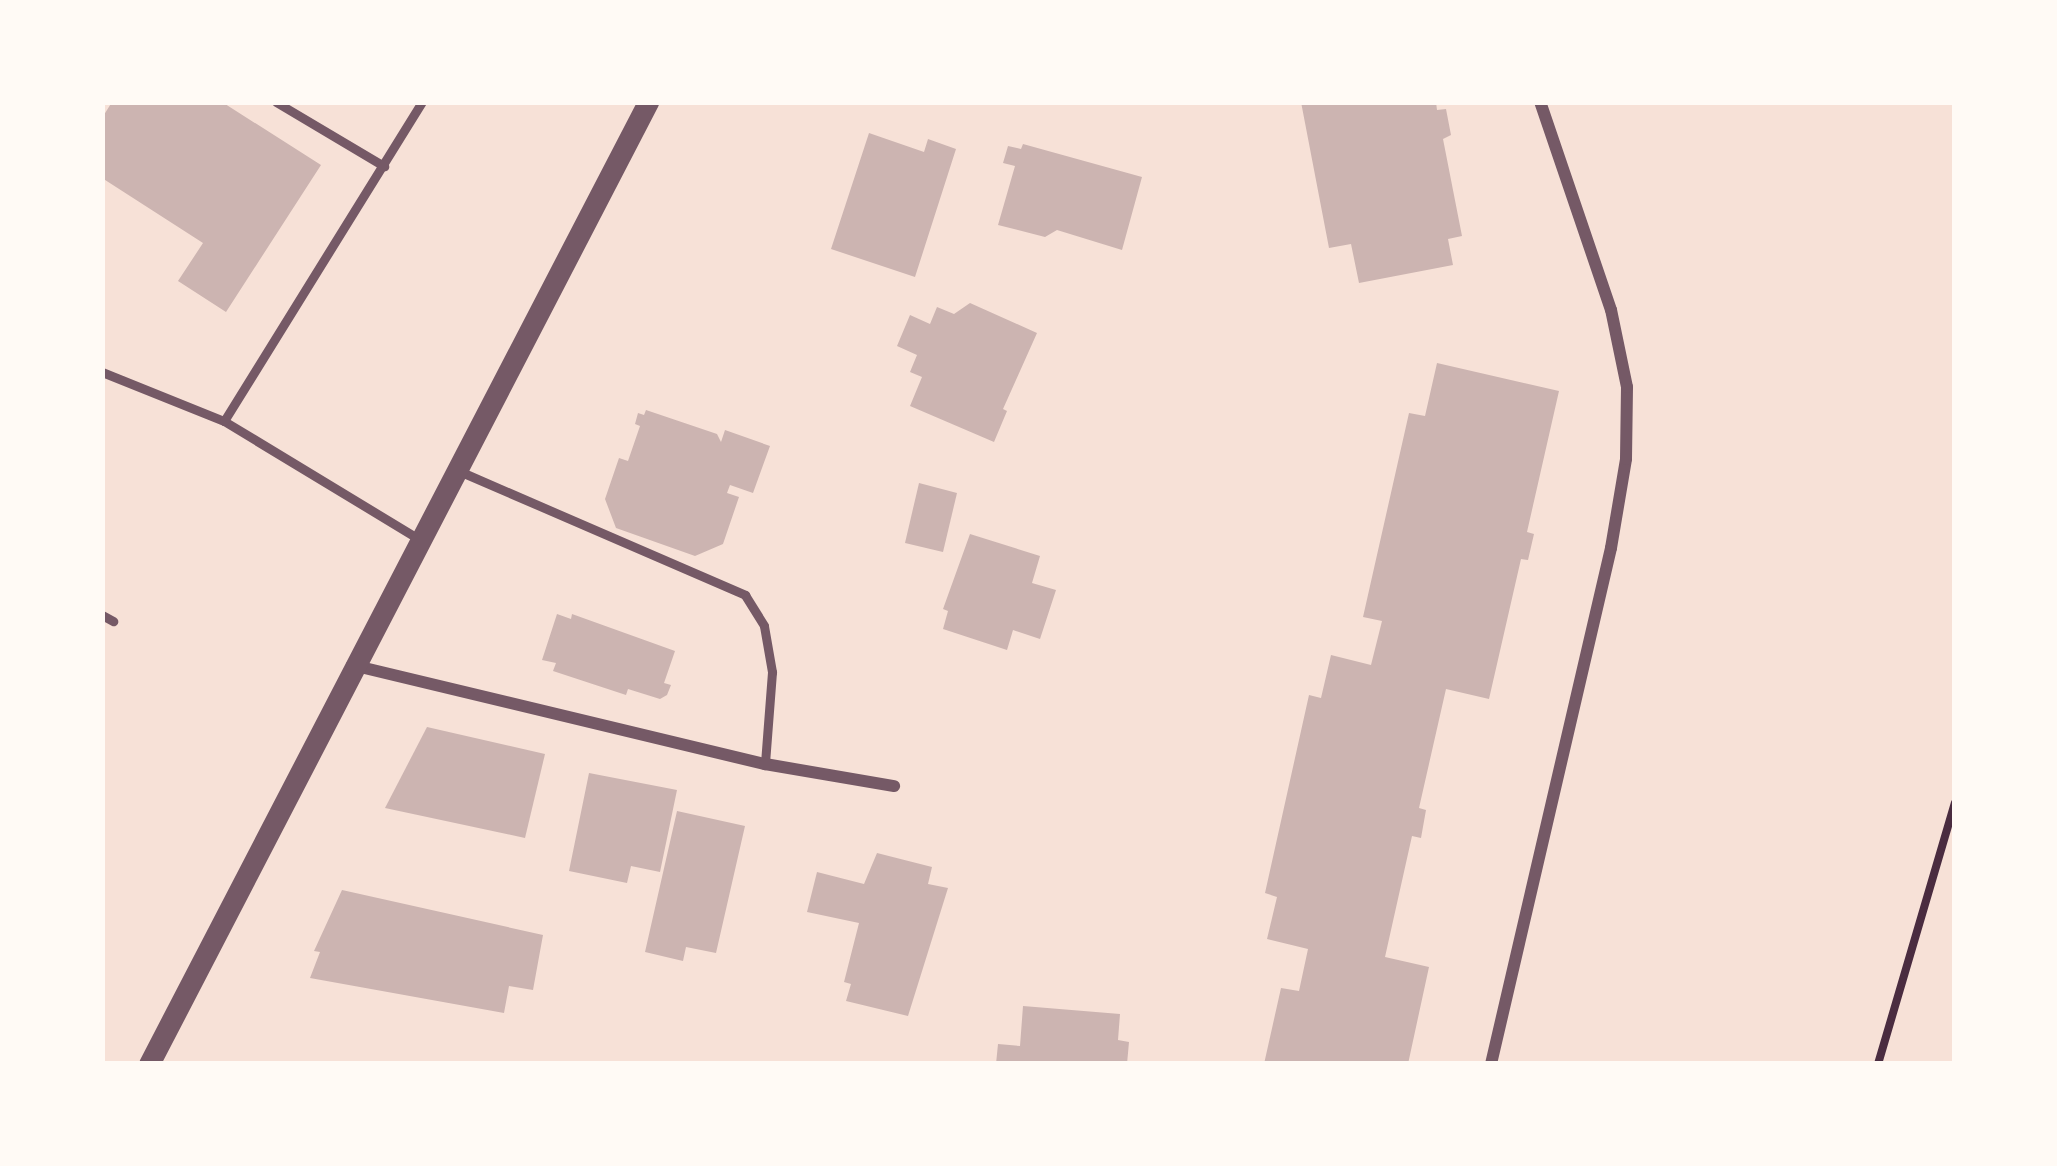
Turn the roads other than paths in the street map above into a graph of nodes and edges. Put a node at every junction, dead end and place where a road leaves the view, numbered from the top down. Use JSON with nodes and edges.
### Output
{"nodes":[{"id":1,"x":276,"y":102,"type":"edge"},
{"id":2,"x":422,"y":102,"type":"edge"},
{"id":3,"x":648,"y":102,"type":"edge"},
{"id":4,"x":1540,"y":102,"type":"edge"},
{"id":5,"x":384,"y":166,"type":"junction"},
{"id":6,"x":102,"y":372,"type":"edge"},
{"id":7,"x":224,"y":421,"type":"junction"},
{"id":8,"x":454,"y":469,"type":"junction"},
{"id":9,"x":418,"y":538,"type":"junction"},
{"id":10,"x":351,"y":664,"type":"junction"},
{"id":11,"x":765,"y":764,"type":"junction"},
{"id":12,"x":894,"y":786,"type":"dead end"},
{"id":13,"x":148,"y":1064,"type":"edge"},
{"id":14,"x":1491,"y":1064,"type":"edge"}],
"edges":[{"from":1,"to":5,"type":"lane"},
{"from":2,"to":5,"type":"lane"},
{"from":3,"to":8,"type":"street"},
{"from":4,"to":14,"type":"street"},
{"from":5,"to":7,"type":"lane"},
{"from":6,"to":7,"type":"lane"},
{"from":7,"to":9,"type":"lane"},
{"from":8,"to":9,"type":"street"},
{"from":8,"to":11,"type":"lane"},
{"from":9,"to":10,"type":"street"},
{"from":10,"to":11,"type":"street"},
{"from":10,"to":13,"type":"street"},
{"from":11,"to":12,"type":"street"}]}
